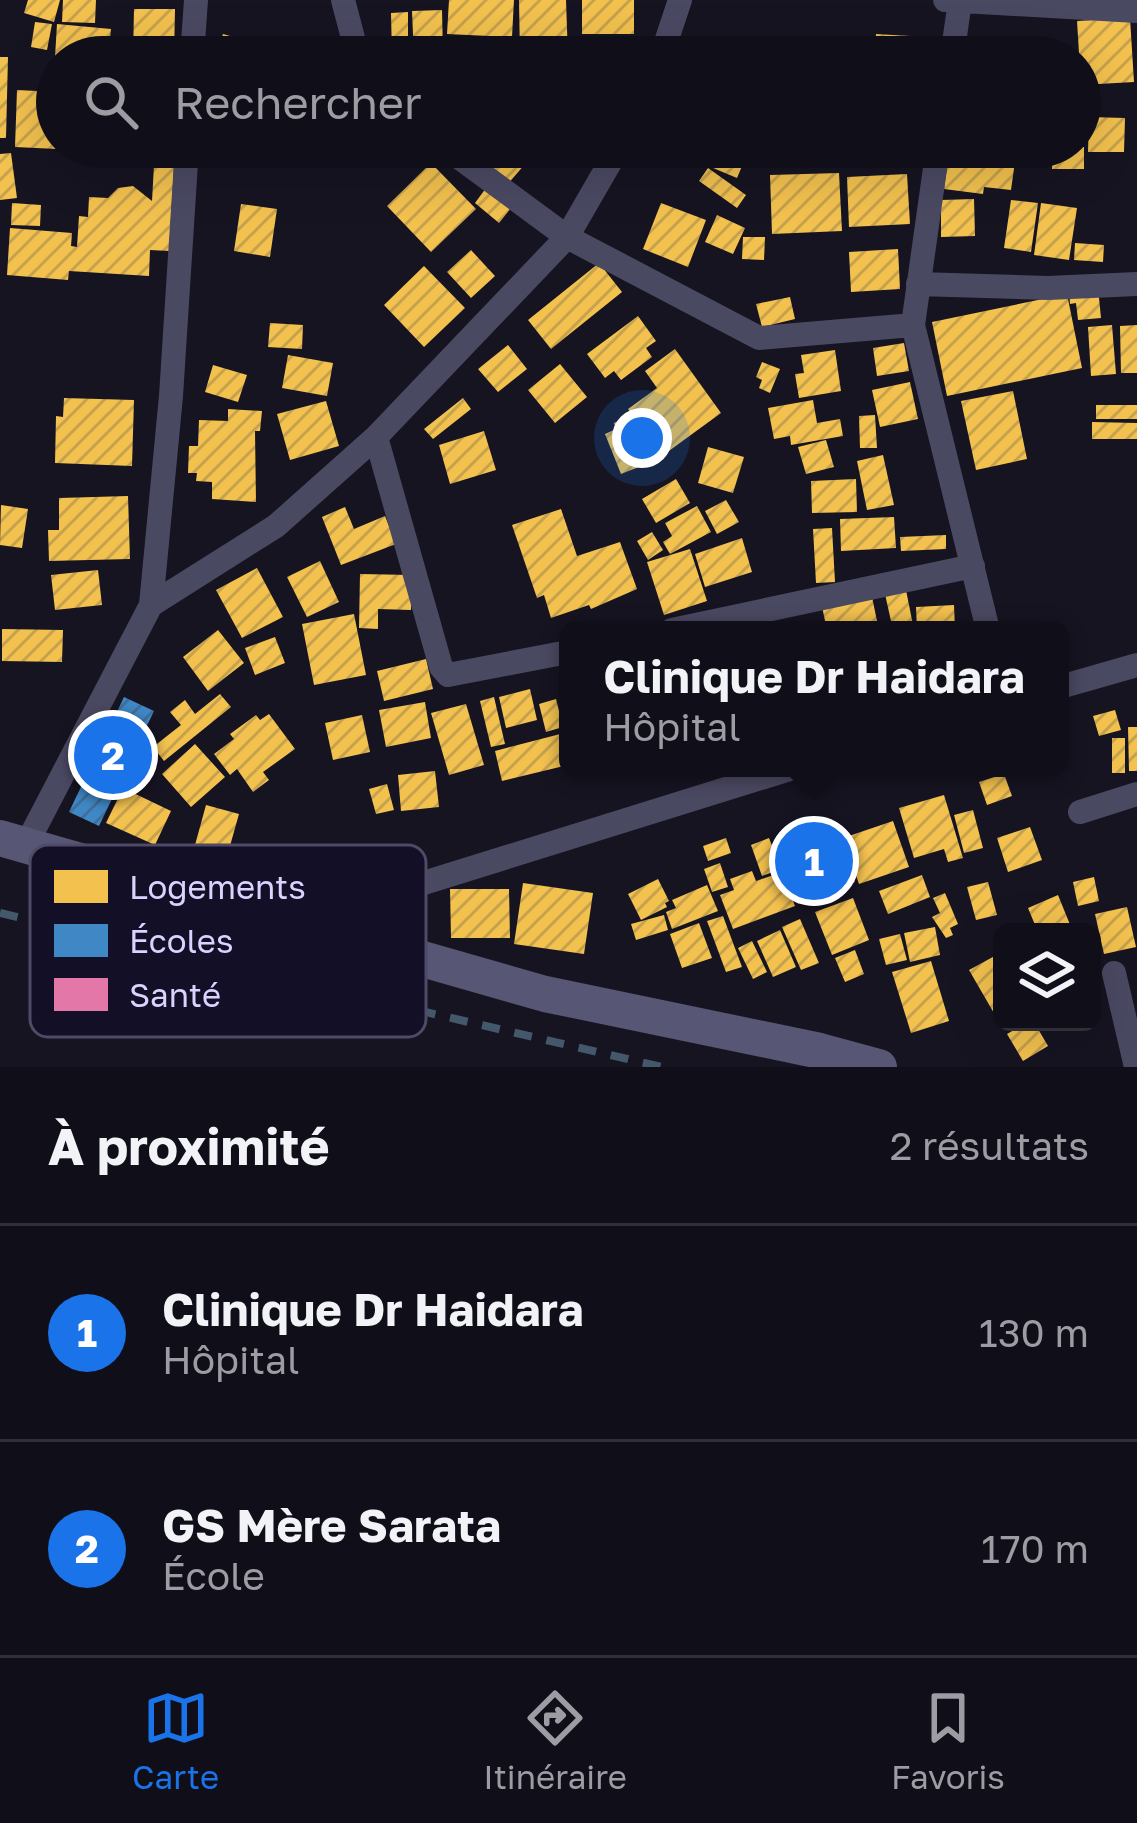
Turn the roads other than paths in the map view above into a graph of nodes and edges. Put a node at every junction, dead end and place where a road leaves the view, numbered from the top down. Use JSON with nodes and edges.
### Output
{"nodes":[{"id":1,"x":196,"y":0,"type":"edge"},
{"id":2,"x":343,"y":0,"type":"edge"},
{"id":3,"x":680,"y":0,"type":"edge"},
{"id":4,"x":945,"y":0,"type":"edge"},
{"id":5,"x":960,"y":2,"type":"edge"},
{"id":6,"x":1137,"y":11,"type":"edge"},
{"id":7,"x":193,"y":36,"type":"edge"},
{"id":8,"x":352,"y":36,"type":"edge"},
{"id":9,"x":668,"y":36,"type":"edge"},
{"id":10,"x":955,"y":36,"type":"edge"},
{"id":11,"x":186,"y":168,"type":"edge"},
{"id":12,"x":473,"y":168,"type":"edge"},
{"id":13,"x":607,"y":168,"type":"edge"},
{"id":14,"x":935,"y":168,"type":"edge"},
{"id":15,"x":567,"y":237,"type":"junction"},
{"id":16,"x":918,"y":284,"type":"junction"},
{"id":17,"x":1137,"y":284,"type":"edge"},
{"id":18,"x":913,"y":325,"type":"junction"},
{"id":19,"x":376,"y":437,"type":"junction"},
{"id":20,"x":973,"y":566,"type":"junction"},
{"id":21,"x":151,"y":605,"type":"junction"},
{"id":22,"x":714,"y":621,"type":"edge"},
{"id":23,"x":986,"y":621,"type":"edge"},
{"id":24,"x":559,"y":654,"type":"edge"},
{"id":25,"x":1137,"y":665,"type":"edge"},
{"id":26,"x":1069,"y":684,"type":"edge"},
{"id":27,"x":764,"y":777,"type":"edge"},
{"id":28,"x":1137,"y":794,"type":"edge"},
{"id":29,"x":1079,"y":812,"type":"dead end"},
{"id":30,"x":13,"y":842,"type":"edge"},
{"id":31,"x":426,"y":882,"type":"edge"},
{"id":32,"x":426,"y":960,"type":"edge"},
{"id":33,"x":1114,"y":973,"type":"dead end"},
{"id":34,"x":878,"y":1067,"type":"edge"},
{"id":35,"x":1136,"y":1067,"type":"edge"}],
"edges":[{"from":1,"to":7,"type":"street"},
{"from":2,"to":8,"type":"street"},
{"from":3,"to":9,"type":"street"},
{"from":4,"to":5,"type":"street"},
{"from":5,"to":6,"type":"street"},
{"from":5,"to":10,"type":"street"},
{"from":11,"to":21,"type":"street"},
{"from":12,"to":15,"type":"street"},
{"from":13,"to":15,"type":"street"},
{"from":14,"to":16,"type":"street"},
{"from":15,"to":18,"type":"street"},
{"from":15,"to":19,"type":"street"},
{"from":16,"to":17,"type":"street"},
{"from":16,"to":18,"type":"street"},
{"from":18,"to":20,"type":"street"},
{"from":19,"to":21,"type":"street"},
{"from":19,"to":24,"type":"street"},
{"from":20,"to":22,"type":"street"},
{"from":20,"to":23,"type":"street"},
{"from":21,"to":30,"type":"street"},
{"from":25,"to":26,"type":"street"},
{"from":27,"to":31,"type":"street"},
{"from":28,"to":29,"type":"street"},
{"from":32,"to":34,"type":"street"},
{"from":33,"to":35,"type":"street"}]}
